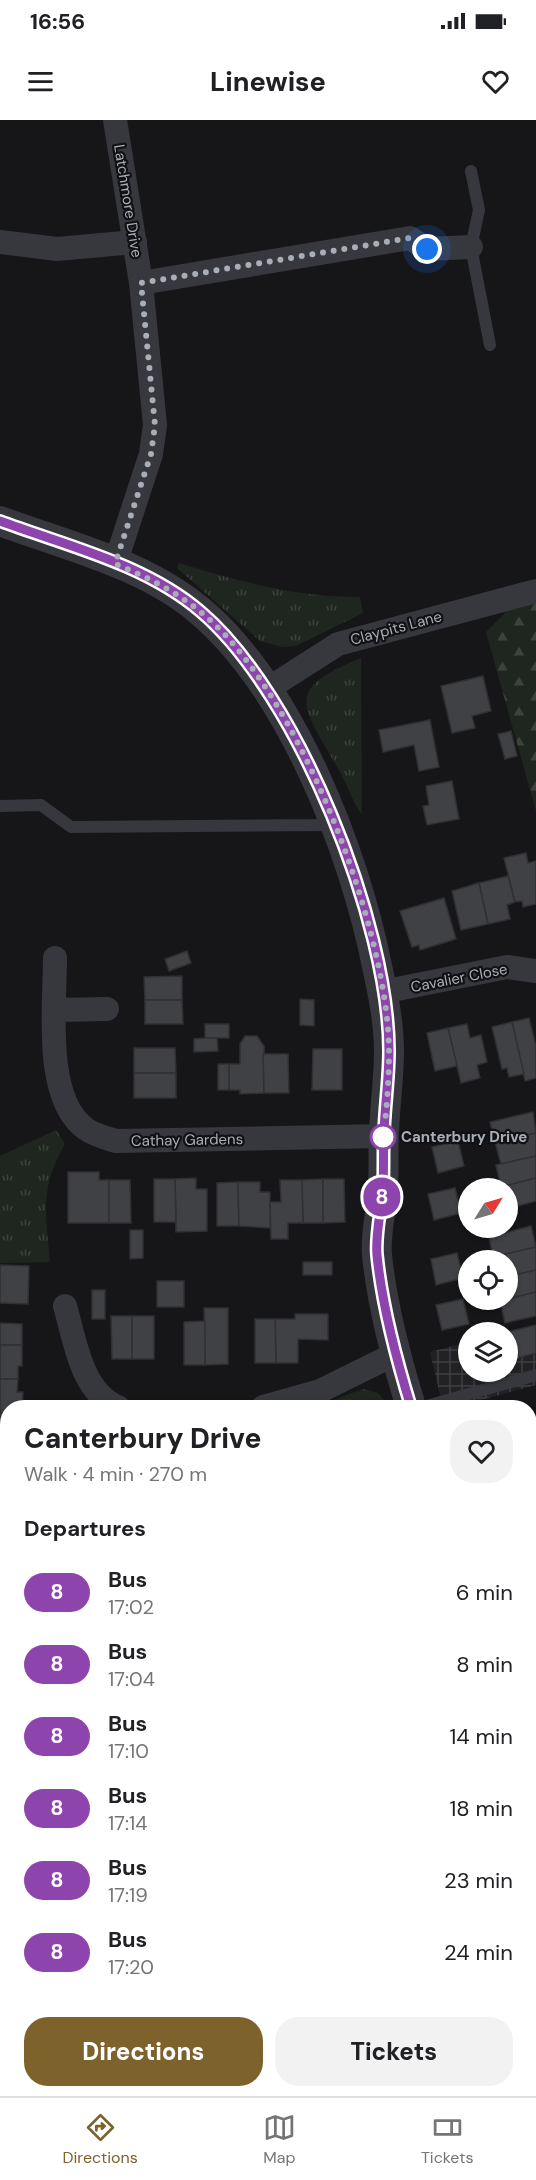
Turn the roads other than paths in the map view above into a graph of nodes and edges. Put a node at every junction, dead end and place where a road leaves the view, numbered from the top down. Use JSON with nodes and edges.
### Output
{"nodes":[{"id":1,"x":115,"y":120,"type":"edge"},
{"id":2,"x":471,"y":171,"type":"dead end"},
{"id":3,"x":0,"y":242,"type":"edge"},
{"id":4,"x":135,"y":242,"type":"junction"},
{"id":5,"x":471,"y":247,"type":"junction"},
{"id":6,"x":141,"y":283,"type":"junction"},
{"id":7,"x":490,"y":345,"type":"dead end"},
{"id":8,"x":0,"y":521,"type":"edge"},
{"id":9,"x":115,"y":564,"type":"junction"},
{"id":10,"x":536,"y":591,"type":"edge"},
{"id":11,"x":266,"y":690,"type":"junction"},
{"id":12,"x":0,"y":806,"type":"edge"},
{"id":13,"x":336,"y":825,"type":"junction"},
{"id":14,"x":54,"y":958,"type":"dead end"},
{"id":15,"x":536,"y":970,"type":"edge"},
{"id":16,"x":382,"y":992,"type":"junction"},
{"id":17,"x":107,"y":1009,"type":"dead end"},
{"id":18,"x":55,"y":1010,"type":"junction"},
{"id":19,"x":383,"y":1136,"type":"junction"},
{"id":20,"x":65,"y":1306,"type":"dead end"},
{"id":21,"x":395,"y":1354,"type":"junction"},
{"id":22,"x":536,"y":1375,"type":"edge"},
{"id":23,"x":106,"y":1400,"type":"edge"},
{"id":24,"x":291,"y":1400,"type":"edge"},
{"id":25,"x":409,"y":1400,"type":"edge"},
{"id":26,"x":448,"y":1400,"type":"edge"}],
"edges":[{"from":1,"to":4,"type":"street","name":"Latchmore Drive"},
{"from":2,"to":5,"type":"lane"},
{"from":3,"to":4,"type":"street"},
{"from":4,"to":6,"type":"street","name":"Latchmore Drive"},
{"from":5,"to":6,"type":"street"},
{"from":5,"to":7,"type":"lane"},
{"from":6,"to":9,"type":"street","name":"Latchmore Drive"},
{"from":8,"to":9,"type":"street"},
{"from":9,"to":11,"type":"street"},
{"from":10,"to":11,"type":"street","name":"Claypits Lane"},
{"from":11,"to":13,"type":"street"},
{"from":12,"to":13,"type":"lane"},
{"from":13,"to":16,"type":"street"},
{"from":14,"to":18,"type":"street","name":"Cathay Gardens"},
{"from":15,"to":16,"type":"street","name":"Cavalier Close"},
{"from":16,"to":19,"type":"street"},
{"from":17,"to":18,"type":"street"},
{"from":18,"to":19,"type":"street","name":"Cathay Gardens"},
{"from":19,"to":21,"type":"street"},
{"from":20,"to":23,"type":"street"},
{"from":21,"to":24,"type":"street"},
{"from":21,"to":25,"type":"street"},
{"from":22,"to":26,"type":"lane"}]}
